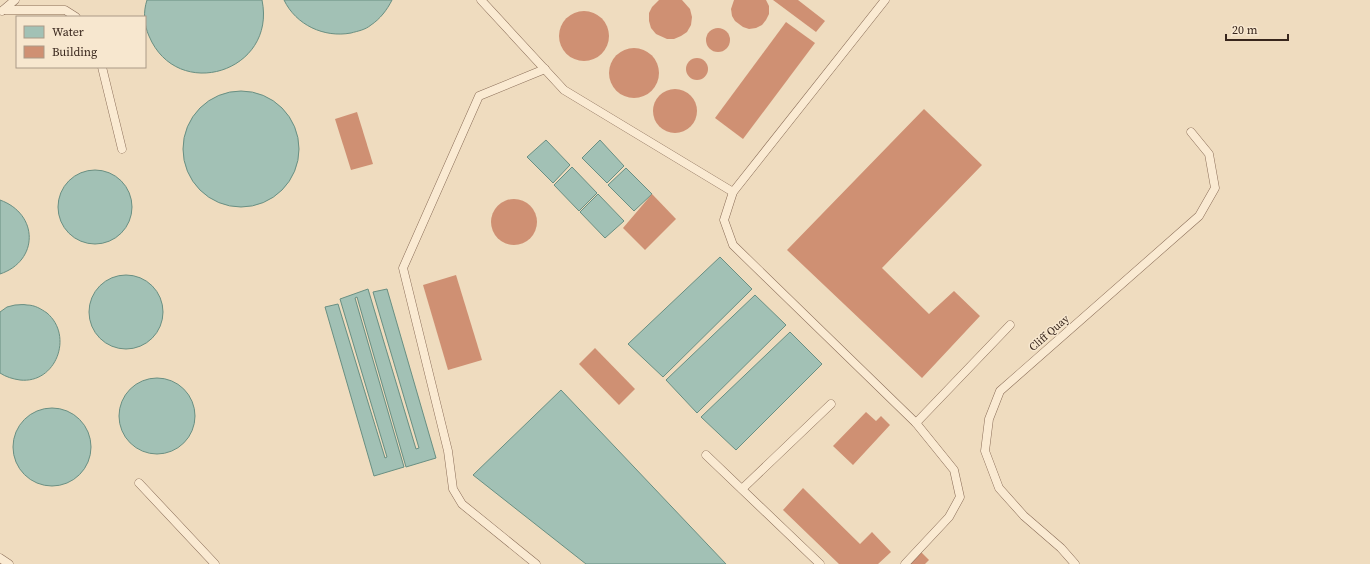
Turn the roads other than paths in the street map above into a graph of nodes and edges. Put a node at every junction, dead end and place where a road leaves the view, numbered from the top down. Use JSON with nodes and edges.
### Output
{"nodes":[{"id":1,"x":15,"y":0,"type":"edge"},
{"id":2,"x":481,"y":0,"type":"edge"},
{"id":3,"x":885,"y":0,"type":"edge"},
{"id":4,"x":2,"y":12,"type":"edge"},
{"id":5,"x":74,"y":16,"type":"edge"},
{"id":6,"x":102,"y":68,"type":"edge"},
{"id":7,"x":545,"y":69,"type":"junction"},
{"id":8,"x":1191,"y":132,"type":"dead end"},
{"id":9,"x":122,"y":149,"type":"dead end"},
{"id":10,"x":733,"y":192,"type":"junction"},
{"id":11,"x":1010,"y":325,"type":"dead end"},
{"id":12,"x":831,"y":404,"type":"dead end"},
{"id":13,"x":916,"y":423,"type":"junction"},
{"id":14,"x":706,"y":455,"type":"dead end"},
{"id":15,"x":139,"y":482,"type":"dead end"},
{"id":16,"x":742,"y":489,"type":"junction"},
{"id":17,"x":0,"y":558,"type":"edge"},
{"id":18,"x":9,"y":564,"type":"edge"},
{"id":19,"x":215,"y":564,"type":"edge"},
{"id":20,"x":536,"y":564,"type":"edge"},
{"id":21,"x":820,"y":564,"type":"edge"},
{"id":22,"x":905,"y":564,"type":"edge"},
{"id":23,"x":1075,"y":564,"type":"edge"}],
"edges":[{"from":1,"to":4,"type":"lane"},
{"from":2,"to":7,"type":"lane"},
{"from":3,"to":10,"type":"lane"},
{"from":4,"to":5,"type":"lane"},
{"from":6,"to":9,"type":"lane"},
{"from":7,"to":10,"type":"lane"},
{"from":7,"to":20,"type":"lane"},
{"from":8,"to":23,"type":"lane","name":"Cliff Quay"},
{"from":10,"to":13,"type":"lane"},
{"from":11,"to":13,"type":"lane"},
{"from":12,"to":16,"type":"lane"},
{"from":13,"to":22,"type":"lane"},
{"from":14,"to":16,"type":"lane"},
{"from":15,"to":19,"type":"lane"},
{"from":16,"to":21,"type":"lane"},
{"from":17,"to":18,"type":"lane"}]}
